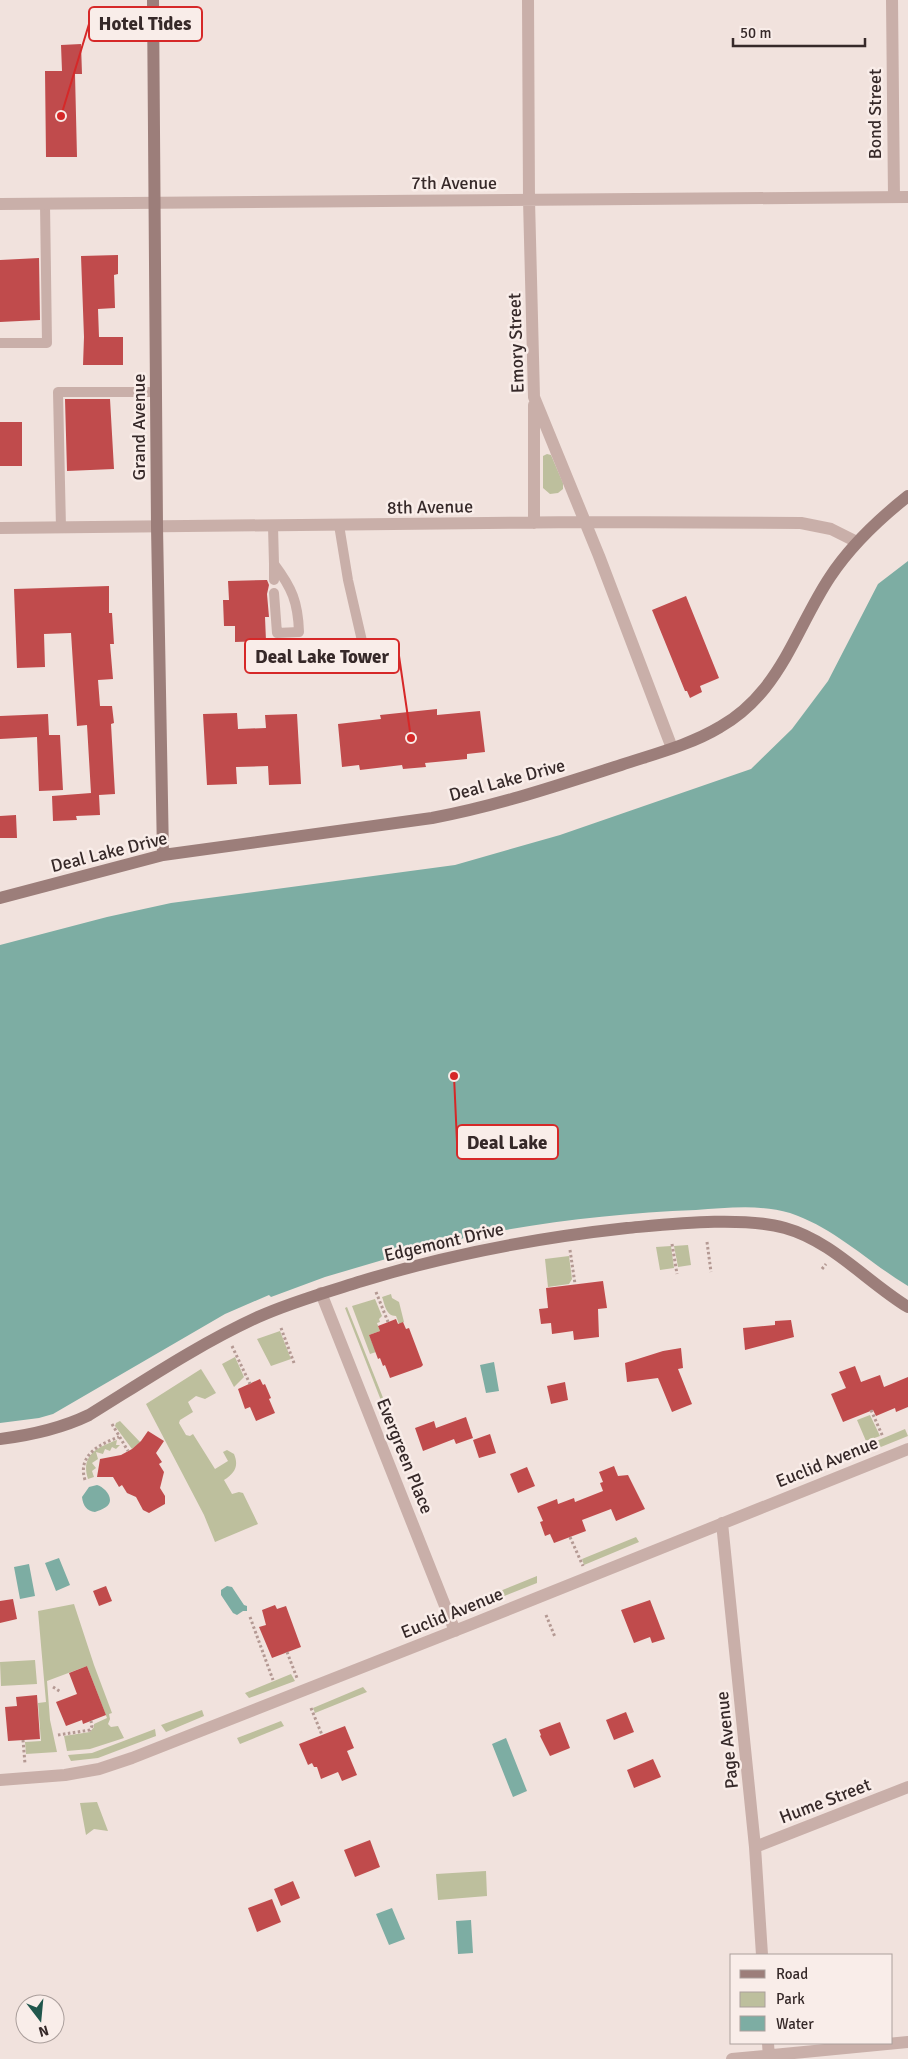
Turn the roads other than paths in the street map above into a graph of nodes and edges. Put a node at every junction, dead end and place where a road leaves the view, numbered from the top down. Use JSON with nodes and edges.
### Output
{"nodes":[{"id":1,"x":153,"y":0,"type":"edge"},
{"id":2,"x":528,"y":0,"type":"edge"},
{"id":3,"x":892,"y":0,"type":"edge"},
{"id":4,"x":894,"y":197,"type":"junction"},
{"id":5,"x":908,"y":197,"type":"edge"},
{"id":6,"x":529,"y":200,"type":"junction"},
{"id":7,"x":155,"y":202,"type":"junction"},
{"id":8,"x":0,"y":204,"type":"edge"},
{"id":9,"x":45,"y":204,"type":"junction"},
{"id":10,"x":0,"y":343,"type":"edge"},
{"id":11,"x":157,"y":392,"type":"junction"},
{"id":12,"x":534,"y":397,"type":"junction"},
{"id":13,"x":908,"y":496,"type":"edge"},
{"id":14,"x":584,"y":522,"type":"junction"},
{"id":15,"x":534,"y":523,"type":"junction"},
{"id":16,"x":339,"y":525,"type":"junction"},
{"id":17,"x":272,"y":526,"type":"junction"},
{"id":18,"x":157,"y":527,"type":"junction"},
{"id":19,"x":0,"y":528,"type":"edge"},
{"id":20,"x":61,"y":528,"type":"junction"},
{"id":21,"x":857,"y":542,"type":"junction"},
{"id":22,"x":274,"y":564,"type":"junction"},
{"id":23,"x":274,"y":580,"type":"dead end"},
{"id":24,"x":274,"y":593,"type":"dead end"},
{"id":25,"x":368,"y":667,"type":"dead end"},
{"id":26,"x":672,"y":748,"type":"junction"},
{"id":27,"x":163,"y":854,"type":"junction"},
{"id":28,"x":0,"y":898,"type":"edge"},
{"id":29,"x":321,"y":1294,"type":"junction"},
{"id":30,"x":908,"y":1306,"type":"edge"},
{"id":31,"x":0,"y":1438,"type":"edge"},
{"id":32,"x":908,"y":1449,"type":"edge"},
{"id":33,"x":722,"y":1523,"type":"junction"},
{"id":34,"x":455,"y":1631,"type":"junction"},
{"id":35,"x":0,"y":1780,"type":"edge"},
{"id":36,"x":908,"y":1787,"type":"edge"},
{"id":37,"x":755,"y":1846,"type":"junction"},
{"id":38,"x":762,"y":1954,"type":"edge"},
{"id":39,"x":908,"y":2042,"type":"edge"},
{"id":40,"x":768,"y":2044,"type":"edge"},
{"id":41,"x":891,"y":2044,"type":"edge"},
{"id":42,"x":893,"y":2044,"type":"edge"},
{"id":43,"x":769,"y":2058,"type":"edge"},
{"id":44,"x":732,"y":2059,"type":"edge"}],
"edges":[{"from":1,"to":7,"type":"street","name":"Grand Avenue"},
{"from":2,"to":6,"type":"street","name":"Emory Street"},
{"from":3,"to":4,"type":"street","name":"Bond Street"},
{"from":4,"to":5,"type":"street","name":"7th Avenue"},
{"from":4,"to":6,"type":"street","name":"7th Avenue"},
{"from":6,"to":7,"type":"street","name":"7th Avenue"},
{"from":6,"to":12,"type":"street","name":"Emory Street"},
{"from":7,"to":9,"type":"street","name":"7th Avenue"},
{"from":7,"to":11,"type":"street","name":"Grand Avenue"},
{"from":8,"to":9,"type":"street","name":"7th Avenue"},
{"from":9,"to":10,"type":"lane"},
{"from":11,"to":18,"type":"street","name":"Grand Avenue"},
{"from":11,"to":20,"type":"lane"},
{"from":12,"to":14,"type":"street","name":"Emory Street"},
{"from":12,"to":15,"type":"street"},
{"from":13,"to":21,"type":"street","name":"Deal Lake Drive"},
{"from":14,"to":15,"type":"street","name":"8th Avenue"},
{"from":14,"to":21,"type":"street","name":"8th Avenue"},
{"from":14,"to":26,"type":"street","name":"Emory Street"},
{"from":15,"to":16,"type":"street","name":"8th Avenue"},
{"from":16,"to":17,"type":"street","name":"8th Avenue"},
{"from":16,"to":25,"type":"lane"},
{"from":17,"to":18,"type":"street","name":"8th Avenue"},
{"from":17,"to":22,"type":"lane"},
{"from":18,"to":20,"type":"street","name":"8th Avenue"},
{"from":18,"to":27,"type":"street","name":"Grand Avenue"},
{"from":19,"to":20,"type":"street","name":"8th Avenue"},
{"from":21,"to":26,"type":"street","name":"Deal Lake Drive"},
{"from":22,"to":23,"type":"lane"},
{"from":22,"to":24,"type":"lane"},
{"from":26,"to":27,"type":"street","name":"Deal Lake Drive"},
{"from":27,"to":28,"type":"street","name":"Deal Lake Drive"},
{"from":29,"to":30,"type":"street","name":"Edgemont Drive"},
{"from":29,"to":31,"type":"street","name":"Edgemont Drive"},
{"from":29,"to":34,"type":"street","name":"Evergreen Place"},
{"from":32,"to":33,"type":"street","name":"Euclid Avenue"},
{"from":33,"to":34,"type":"street","name":"Euclid Avenue"},
{"from":33,"to":37,"type":"street","name":"Page Avenue"},
{"from":34,"to":35,"type":"street","name":"Euclid Avenue"},
{"from":36,"to":37,"type":"street","name":"Hume Street"},
{"from":37,"to":38,"type":"street","name":"Page Avenue"},
{"from":39,"to":42,"type":"street"},
{"from":40,"to":43,"type":"street"},
{"from":41,"to":43,"type":"street"},
{"from":43,"to":44,"type":"street"}]}
